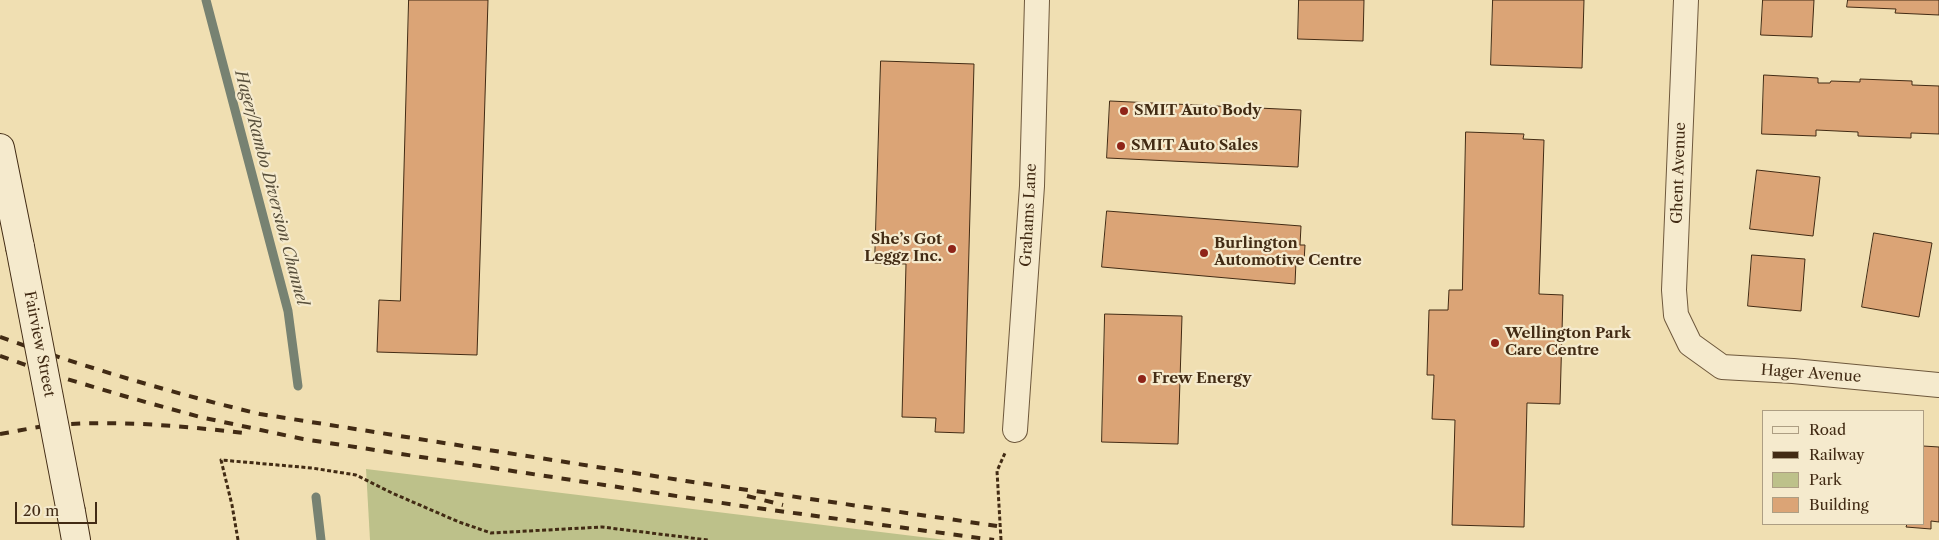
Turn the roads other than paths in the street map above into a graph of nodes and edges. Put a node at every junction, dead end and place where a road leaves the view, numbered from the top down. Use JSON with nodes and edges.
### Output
{"nodes":[{"id":1,"x":1037,"y":0,"type":"edge"},
{"id":2,"x":1686,"y":0,"type":"edge"},
{"id":3,"x":0,"y":148,"type":"edge"},
{"id":4,"x":1690,"y":344,"type":"joint"},
{"id":5,"x":1939,"y":385,"type":"edge"},
{"id":6,"x":1015,"y":430,"type":"road end"},
{"id":7,"x":76,"y":540,"type":"edge"}],
"edges":[{"from":1,"to":6,"type":"street","name":"Grahams Lane"},
{"from":2,"to":4,"type":"street","name":"Ghent Avenue"},
{"from":3,"to":7,"type":"main road","name":"Fairview Street","bridge":true},
{"from":4,"to":5,"type":"street","name":"Hager Avenue"}]}
